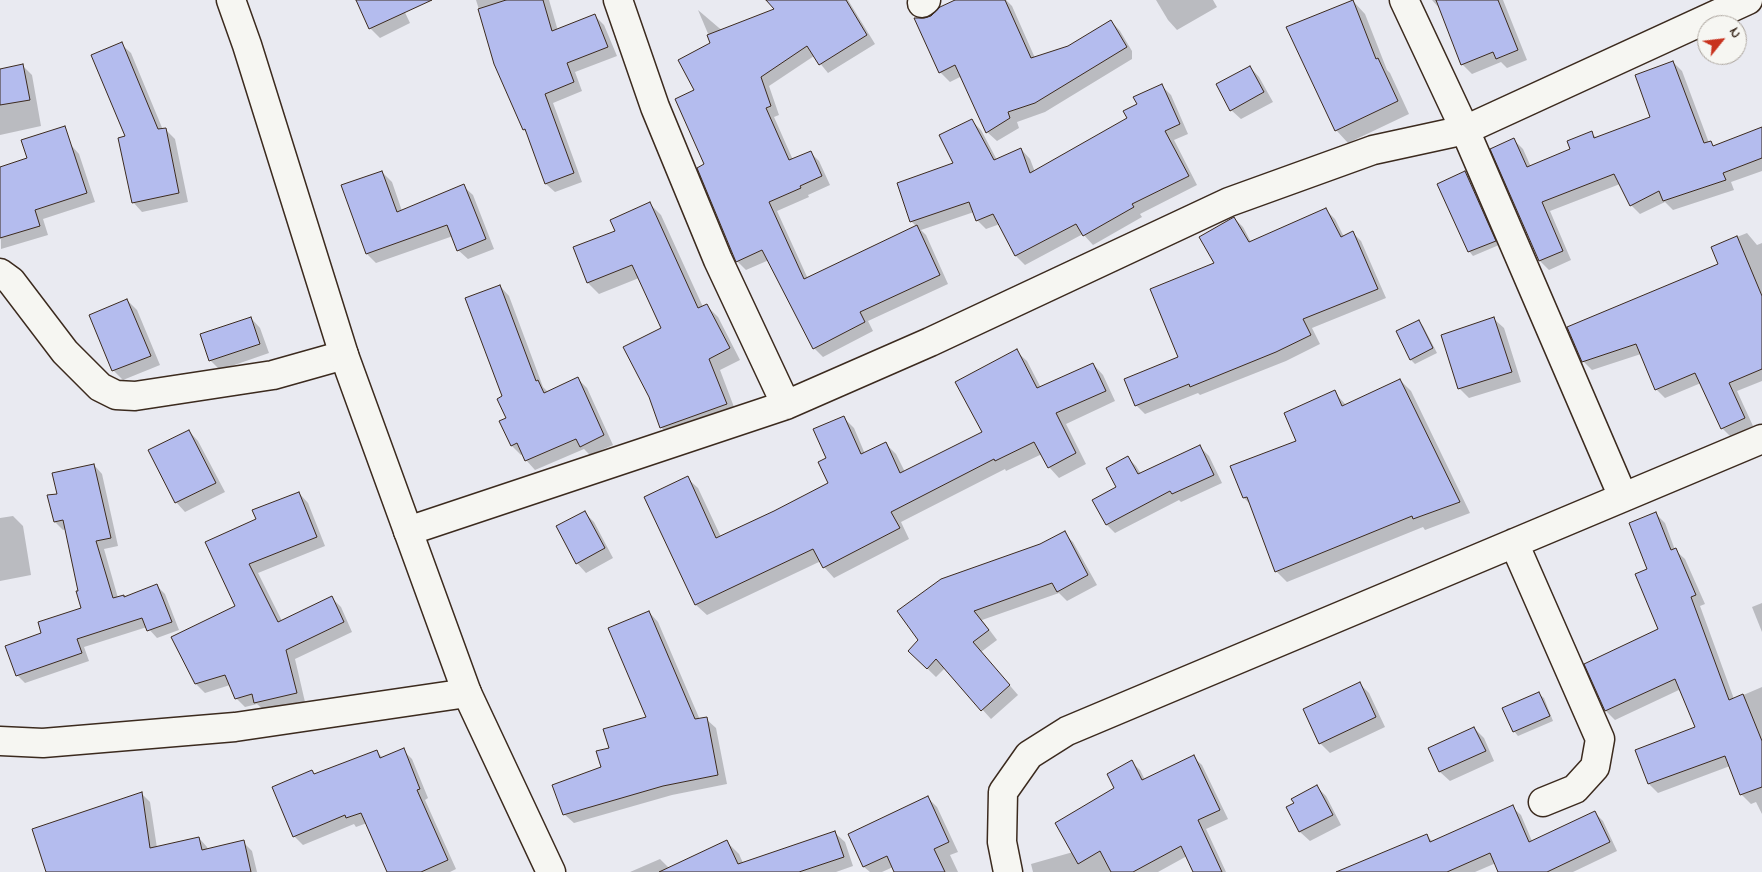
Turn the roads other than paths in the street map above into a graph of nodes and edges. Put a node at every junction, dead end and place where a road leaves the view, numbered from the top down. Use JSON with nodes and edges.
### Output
{"nodes":[{"id":1,"x":232,"y":0,"type":"edge"},
{"id":2,"x":618,"y":0,"type":"edge"},
{"id":3,"x":1404,"y":0,"type":"edge"},
{"id":4,"x":1748,"y":0,"type":"edge"},
{"id":5,"x":1465,"y":130,"type":"junction"},
{"id":6,"x":0,"y":273,"type":"edge"},
{"id":7,"x":344,"y":355,"type":"junction"},
{"id":8,"x":786,"y":405,"type":"junction"},
{"id":9,"x":1762,"y":440,"type":"edge"},
{"id":10,"x":1623,"y":497,"type":"junction"},
{"id":11,"x":408,"y":531,"type":"junction"},
{"id":12,"x":1514,"y":543,"type":"junction"},
{"id":13,"x":467,"y":693,"type":"junction"},
{"id":14,"x":0,"y":741,"type":"edge"},
{"id":15,"x":1543,"y":802,"type":"dead end"},
{"id":16,"x":551,"y":872,"type":"edge"},
{"id":17,"x":1008,"y":872,"type":"edge"}],
"edges":[{"from":1,"to":7,"type":"street"},
{"from":2,"to":8,"type":"street"},
{"from":3,"to":5,"type":"street"},
{"from":4,"to":5,"type":"street"},
{"from":5,"to":8,"type":"street"},
{"from":5,"to":10,"type":"street"},
{"from":6,"to":7,"type":"street"},
{"from":7,"to":11,"type":"street"},
{"from":8,"to":11,"type":"street"},
{"from":9,"to":10,"type":"street"},
{"from":10,"to":12,"type":"street"},
{"from":11,"to":13,"type":"street"},
{"from":12,"to":15,"type":"street"},
{"from":12,"to":17,"type":"street"},
{"from":13,"to":14,"type":"street"},
{"from":13,"to":16,"type":"street"}]}
